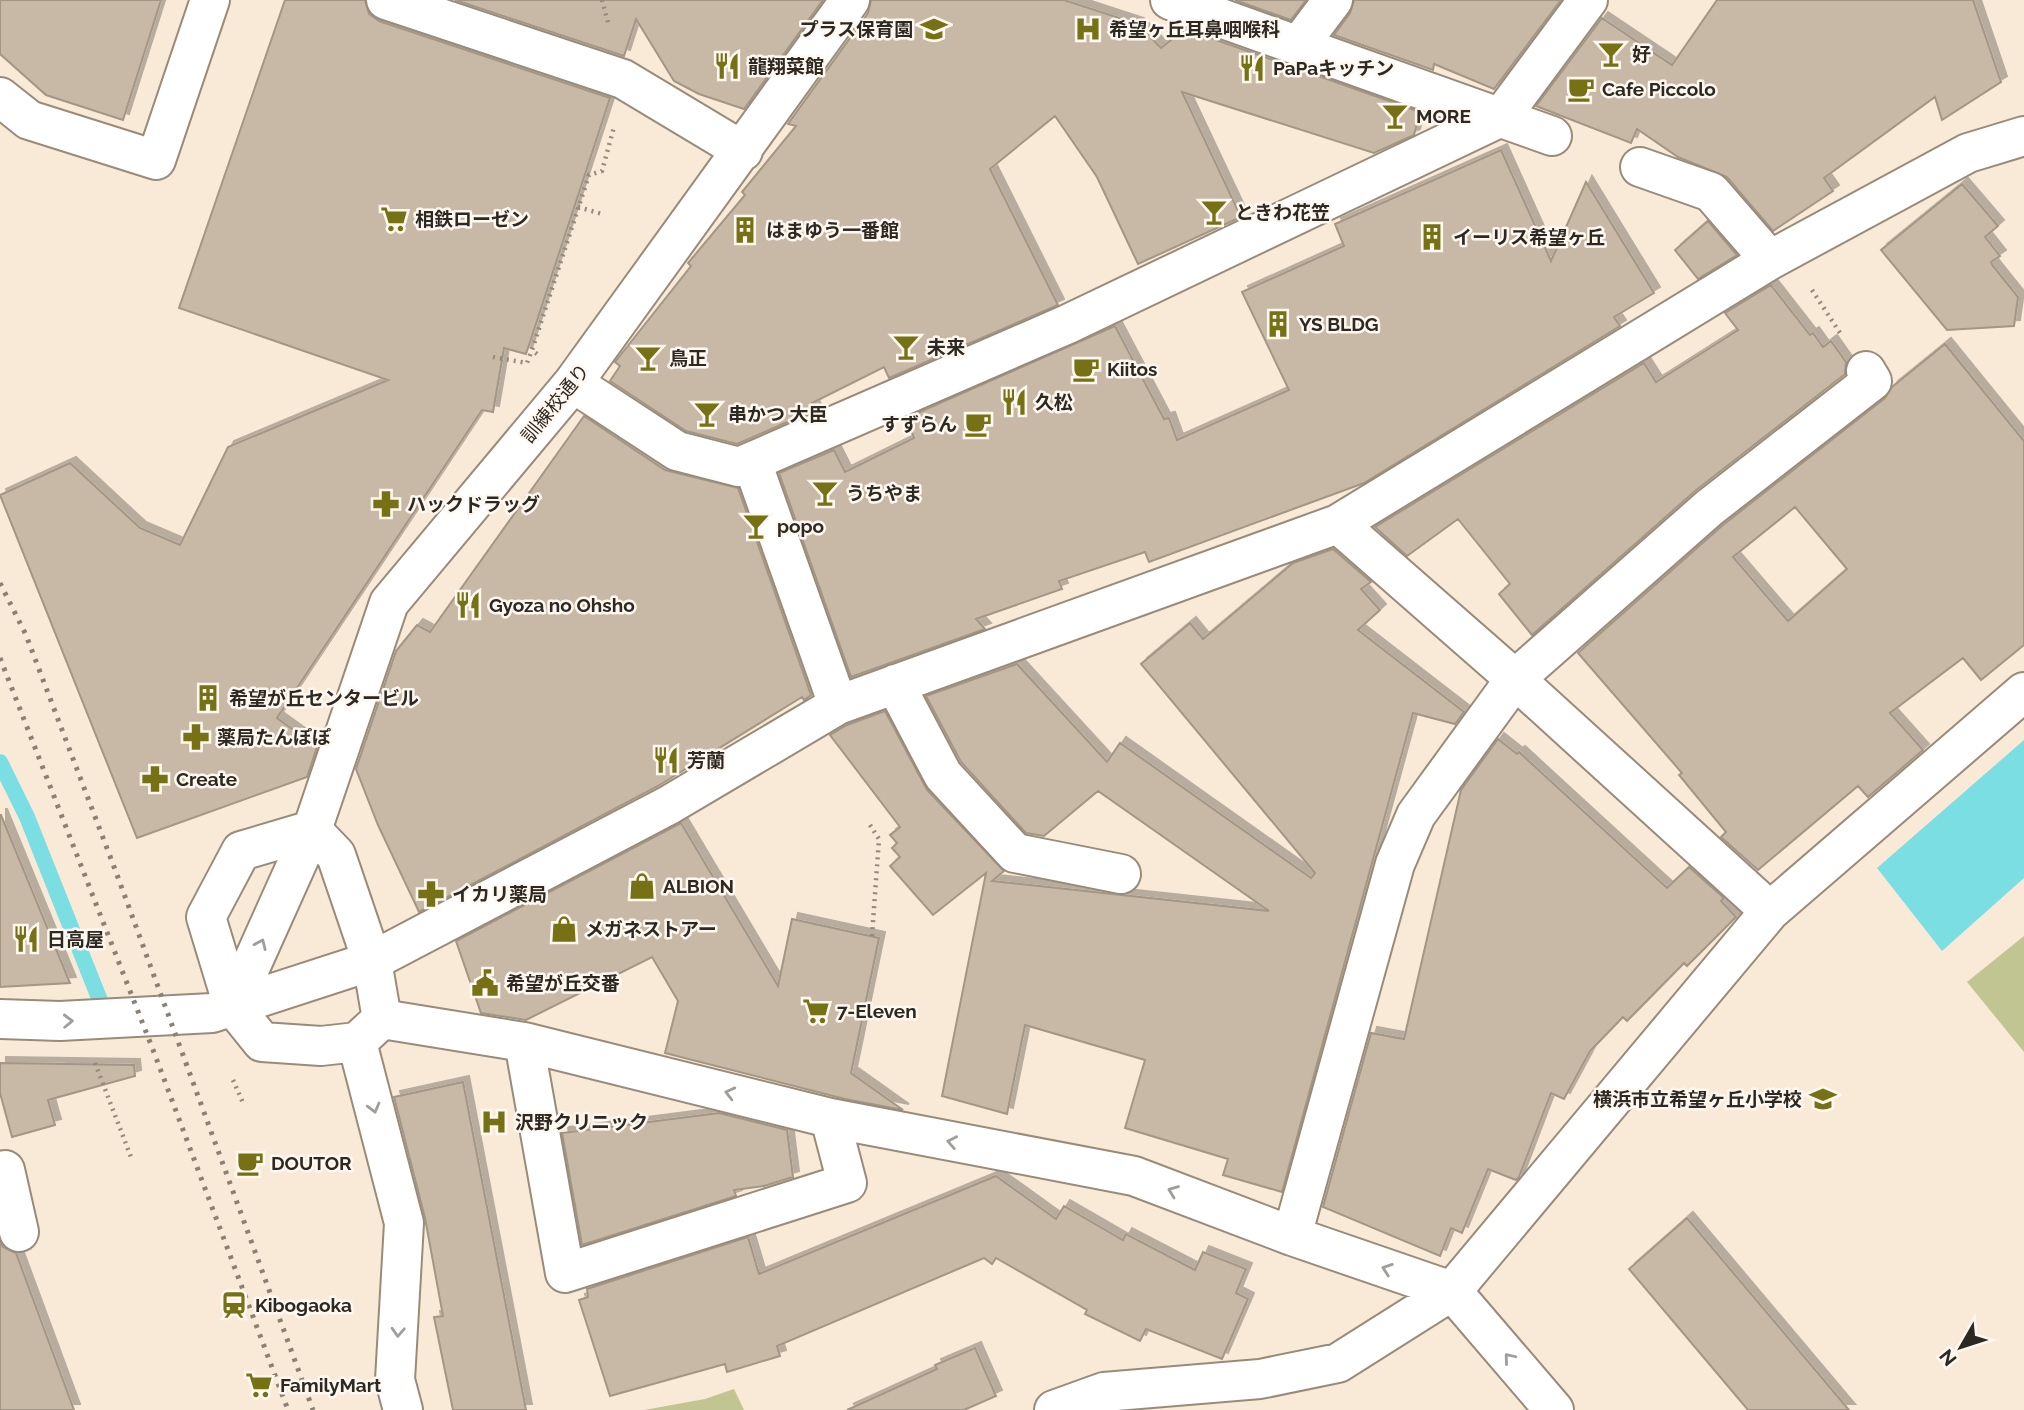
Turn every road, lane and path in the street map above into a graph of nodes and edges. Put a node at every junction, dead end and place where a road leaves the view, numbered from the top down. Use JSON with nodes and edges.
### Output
{"nodes":[{"id":1,"x":210,"y":0,"type":"edge"},
{"id":2,"x":386,"y":0,"type":"edge"},
{"id":3,"x":850,"y":0,"type":"edge"},
{"id":4,"x":1333,"y":0,"type":"edge"},
{"id":5,"x":1588,"y":0,"type":"edge"},
{"id":6,"x":1176,"y":1,"type":"edge"},
{"id":7,"x":1299,"y":45,"type":"junction"},
{"id":8,"x":0,"y":97,"type":"edge"},
{"id":9,"x":1501,"y":117,"type":"junction"},
{"id":10,"x":613,"y":132,"type":"dead end"},
{"id":11,"x":1552,"y":136,"type":"dead end"},
{"id":12,"x":2024,"y":136,"type":"edge"},
{"id":13,"x":743,"y":151,"type":"junction"},
{"id":14,"x":1640,"y":167,"type":"dead end"},
{"id":15,"x":578,"y":207,"type":"junction"},
{"id":16,"x":602,"y":214,"type":"dead end"},
{"id":17,"x":1778,"y":256,"type":"junction"},
{"id":18,"x":532,"y":350,"type":"junction"},
{"id":19,"x":493,"y":358,"type":"dead end"},
{"id":20,"x":1866,"y":371,"type":"joint"},
{"id":21,"x":573,"y":383,"type":"junction"},
{"id":22,"x":752,"y":462,"type":"junction"},
{"id":23,"x":1338,"y":524,"type":"junction"},
{"id":24,"x":1515,"y":679,"type":"junction"},
{"id":25,"x":895,"y":684,"type":"junction"},
{"id":26,"x":2024,"y":692,"type":"edge"},
{"id":27,"x":838,"y":705,"type":"junction"},
{"id":28,"x":870,"y":825,"type":"dead end"},
{"id":29,"x":312,"y":830,"type":"junction"},
{"id":30,"x":1121,"y":874,"type":"dead end"},
{"id":31,"x":1770,"y":911,"type":"junction"},
{"id":32,"x":872,"y":936,"type":"dead end"},
{"id":33,"x":372,"y":961,"type":"junction"},
{"id":34,"x":233,"y":1006,"type":"junction"},
{"id":35,"x":0,"y":1019,"type":"edge"},
{"id":36,"x":370,"y":1030,"type":"junction"},
{"id":37,"x":524,"y":1042,"type":"junction"},
{"id":38,"x":105,"y":1057,"type":"dead end"},
{"id":39,"x":830,"y":1118,"type":"junction"},
{"id":40,"x":131,"y":1157,"type":"dead end"},
{"id":41,"x":2,"y":1164,"type":"edge"},
{"id":42,"x":19,"y":1232,"type":"dead end"},
{"id":43,"x":1292,"y":1236,"type":"junction"},
{"id":44,"x":1452,"y":1291,"type":"junction"},
{"id":45,"x":403,"y":1410,"type":"edge"},
{"id":46,"x":1054,"y":1410,"type":"edge"},
{"id":47,"x":1554,"y":1410,"type":"edge"}],
"edges":[{"from":1,"to":8,"type":"street"},
{"from":2,"to":13,"type":"street"},
{"from":3,"to":13,"type":"street","name":"訓練校通り"},
{"from":4,"to":7,"type":"street"},
{"from":5,"to":9,"type":"street"},
{"from":6,"to":7,"type":"street"},
{"from":7,"to":9,"type":"street"},
{"from":9,"to":11,"type":"street"},
{"from":9,"to":22,"type":"street"},
{"from":10,"to":15,"type":"path"},
{"from":12,"to":17,"type":"street"},
{"from":13,"to":21,"type":"street","name":"訓練校通り"},
{"from":14,"to":17,"type":"street"},
{"from":15,"to":16,"type":"path"},
{"from":15,"to":18,"type":"path"},
{"from":17,"to":20,"type":"path"},
{"from":17,"to":23,"type":"street"},
{"from":18,"to":19,"type":"path"},
{"from":18,"to":21,"type":"path"},
{"from":20,"to":24,"type":"street"},
{"from":21,"to":22,"type":"street"},
{"from":21,"to":29,"type":"street","name":"訓練校通り"},
{"from":22,"to":27,"type":"street"},
{"from":23,"to":24,"type":"street"},
{"from":23,"to":25,"type":"street"},
{"from":24,"to":31,"type":"street"},
{"from":24,"to":43,"type":"street"},
{"from":25,"to":27,"type":"street"},
{"from":25,"to":30,"type":"street"},
{"from":26,"to":31,"type":"street"},
{"from":27,"to":33,"type":"street"},
{"from":28,"to":32,"type":"path"},
{"from":29,"to":33,"type":"street"},
{"from":34,"to":29,"type":"street","name":"訓練校通り","one_way":true},
{"from":29,"to":34,"type":"street"},
{"from":31,"to":44,"type":"street"},
{"from":33,"to":34,"type":"street"},
{"from":33,"to":36,"type":"street"},
{"from":35,"to":34,"type":"street","one_way":true},
{"from":34,"to":36,"type":"street"},
{"from":36,"to":37,"type":"street"},
{"from":36,"to":45,"type":"street","one_way":true},
{"from":39,"to":37,"type":"street","one_way":true},
{"from":37,"to":39,"type":"street"},
{"from":38,"to":40,"type":"path"},
{"from":43,"to":39,"type":"street","one_way":true},
{"from":41,"to":42,"type":"street"},
{"from":44,"to":43,"type":"street","one_way":true},
{"from":44,"to":46,"type":"street"},
{"from":47,"to":44,"type":"street","one_way":true}]}
